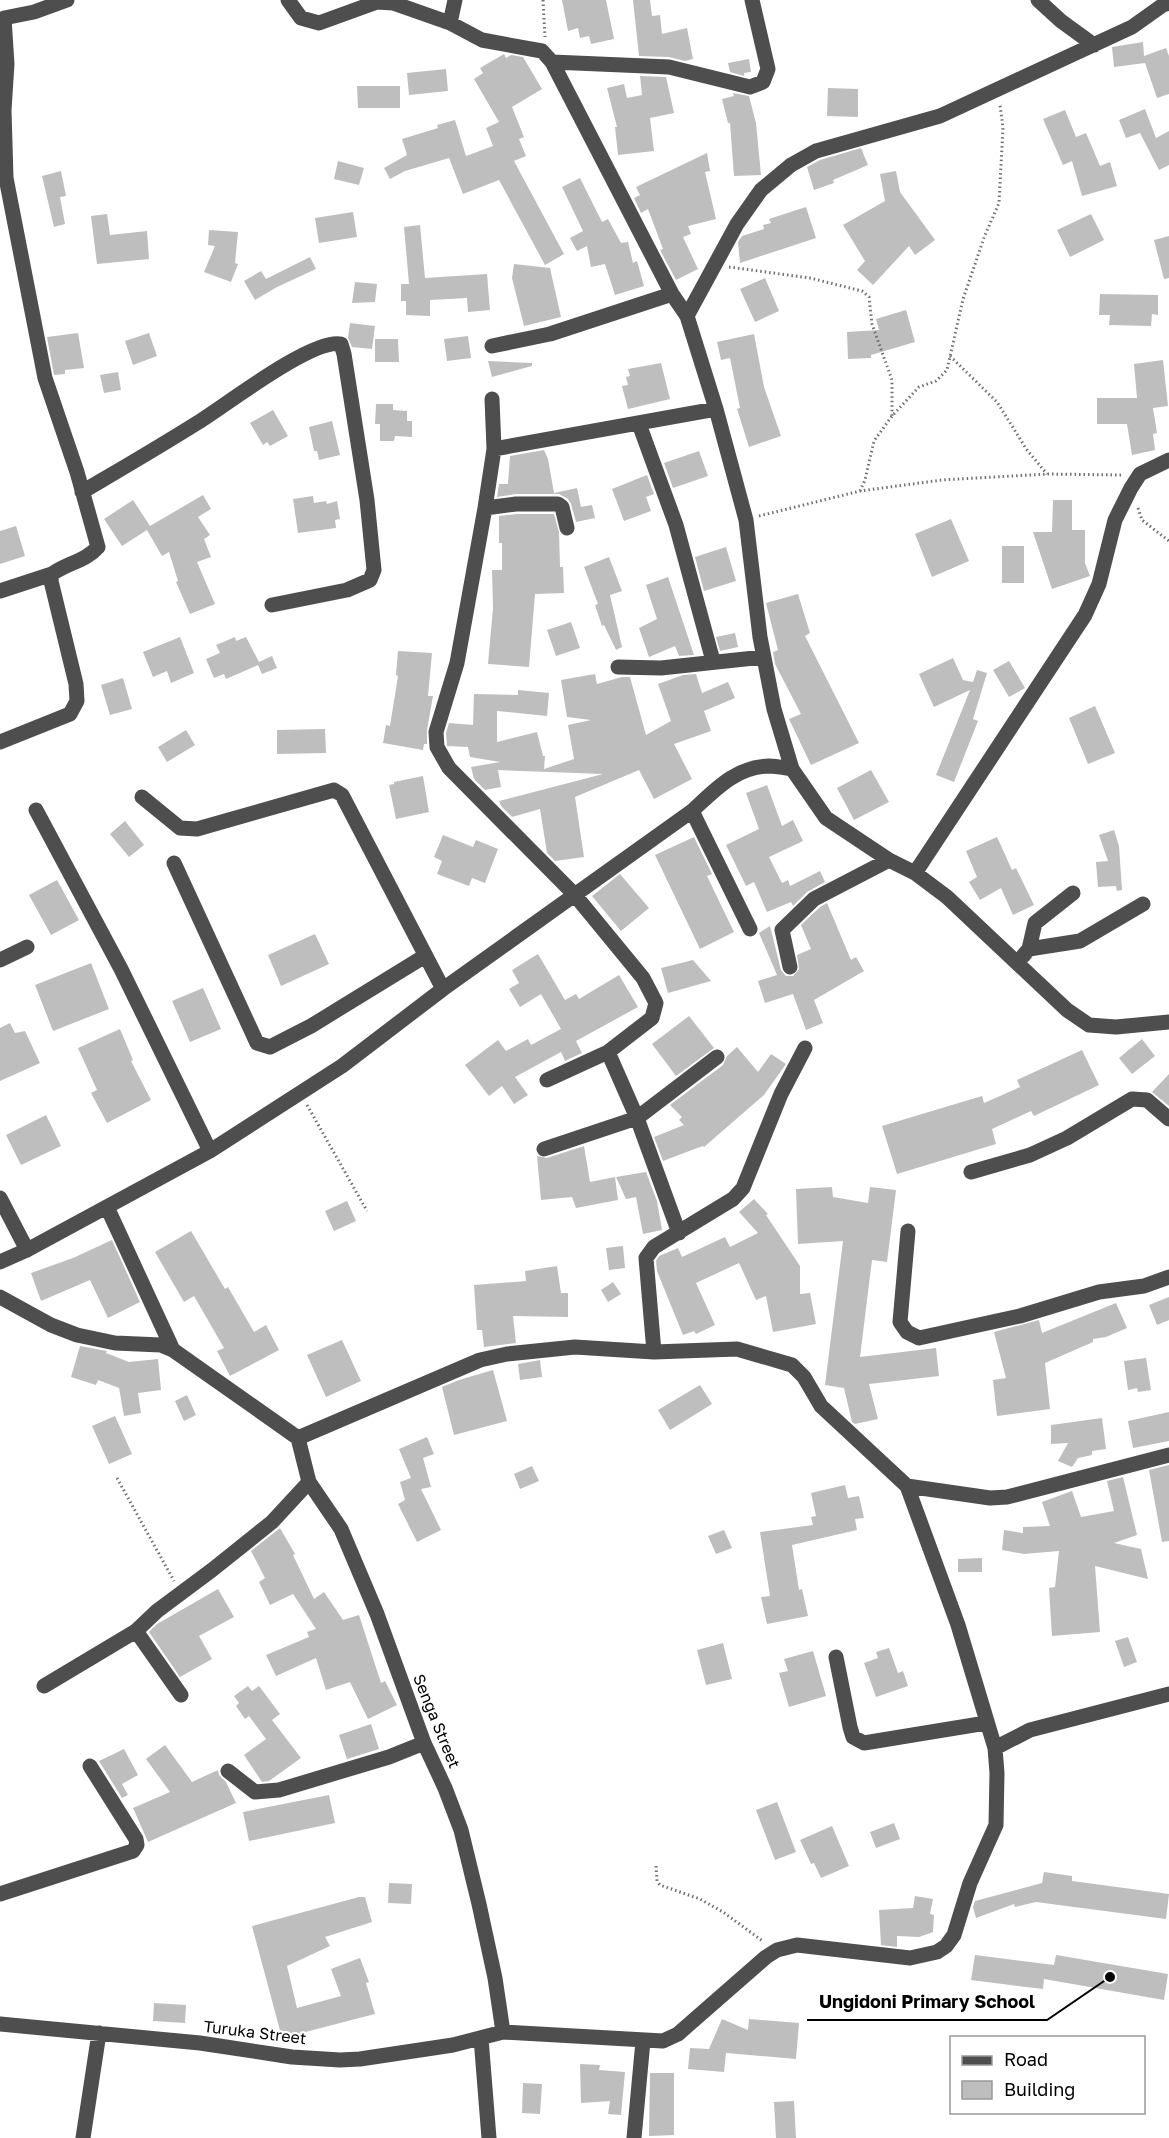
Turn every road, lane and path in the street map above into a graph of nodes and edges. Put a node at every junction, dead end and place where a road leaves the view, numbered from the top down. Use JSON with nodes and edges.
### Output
{"nodes":[{"id":1,"x":67,"y":0,"type":"edge"},
{"id":2,"x":288,"y":0,"type":"edge"},
{"id":3,"x":455,"y":0,"type":"edge"},
{"id":4,"x":543,"y":0,"type":"edge"},
{"id":5,"x":752,"y":0,"type":"edge"},
{"id":6,"x":1038,"y":0,"type":"edge"},
{"id":7,"x":1169,"y":3,"type":"edge"},
{"id":8,"x":2,"y":14,"type":"edge"},
{"id":9,"x":450,"y":23,"type":"junction"},
{"id":10,"x":1094,"y":45,"type":"junction"},
{"id":11,"x":549,"y":59,"type":"junction"},
{"id":12,"x":998,"y":91,"type":"junction"},
{"id":13,"x":3,"y":178,"type":"edge"},
{"id":14,"x":716,"y":266,"type":"junction"},
{"id":15,"x":672,"y":294,"type":"junction"},
{"id":16,"x":687,"y":316,"type":"junction"},
{"id":17,"x":492,"y":346,"type":"dead end"},
{"id":18,"x":950,"y":356,"type":"junction"},
{"id":19,"x":492,"y":399,"type":"dead end"},
{"id":20,"x":716,"y":409,"type":"junction"},
{"id":21,"x":892,"y":416,"type":"junction"},
{"id":22,"x":639,"y":424,"type":"junction"},
{"id":23,"x":494,"y":449,"type":"junction"},
{"id":24,"x":1169,"y":460,"type":"edge"},
{"id":25,"x":1047,"y":474,"type":"junction"},
{"id":26,"x":1140,"y":474,"type":"junction"},
{"id":27,"x":1131,"y":489,"type":"junction"},
{"id":28,"x":860,"y":491,"type":"junction"},
{"id":29,"x":82,"y":492,"type":"junction"},
{"id":30,"x":485,"y":508,"type":"junction"},
{"id":31,"x":746,"y":520,"type":"junction"},
{"id":32,"x":567,"y":528,"type":"dead end"},
{"id":33,"x":1169,"y":541,"type":"edge"},
{"id":34,"x":52,"y":574,"type":"junction"},
{"id":35,"x":0,"y":591,"type":"edge"},
{"id":36,"x":272,"y":604,"type":"dead end"},
{"id":37,"x":764,"y":657,"type":"junction"},
{"id":38,"x":713,"y":661,"type":"junction"},
{"id":39,"x":618,"y":667,"type":"dead end"},
{"id":40,"x":0,"y":742,"type":"edge"},
{"id":41,"x":792,"y":769,"type":"junction"},
{"id":42,"x":142,"y":798,"type":"dead end"},
{"id":43,"x":36,"y":810,"type":"dead end"},
{"id":44,"x":692,"y":810,"type":"junction"},
{"id":45,"x":889,"y":860,"type":"junction"},
{"id":46,"x":174,"y":863,"type":"dead end"},
{"id":47,"x":915,"y":873,"type":"junction"},
{"id":48,"x":1073,"y":892,"type":"dead end"},
{"id":49,"x":574,"y":894,"type":"junction"},
{"id":50,"x":1143,"y":904,"type":"dead end"},
{"id":51,"x":750,"y":929,"type":"dead end"},
{"id":52,"x":27,"y":946,"type":"dead end"},
{"id":53,"x":1029,"y":949,"type":"junction"},
{"id":54,"x":424,"y":956,"type":"junction"},
{"id":55,"x":0,"y":960,"type":"edge"},
{"id":56,"x":1018,"y":963,"type":"junction"},
{"id":57,"x":790,"y":967,"type":"dead end"},
{"id":58,"x":443,"y":989,"type":"junction"},
{"id":59,"x":1169,"y":1022,"type":"edge"},
{"id":60,"x":805,"y":1048,"type":"dead end"},
{"id":61,"x":608,"y":1052,"type":"junction"},
{"id":62,"x":717,"y":1057,"type":"dead end"},
{"id":63,"x":547,"y":1080,"type":"dead end"},
{"id":64,"x":300,"y":1093,"type":"junction"},
{"id":65,"x":637,"y":1118,"type":"junction"},
{"id":66,"x":1169,"y":1119,"type":"edge"},
{"id":67,"x":544,"y":1149,"type":"dead end"},
{"id":68,"x":210,"y":1151,"type":"junction"},
{"id":69,"x":970,"y":1172,"type":"dead end"},
{"id":70,"x":0,"y":1198,"type":"edge"},
{"id":71,"x":107,"y":1207,"type":"junction"},
{"id":72,"x":367,"y":1211,"type":"dead end"},
{"id":73,"x":908,"y":1231,"type":"dead end"},
{"id":74,"x":679,"y":1233,"type":"junction"},
{"id":75,"x":27,"y":1250,"type":"junction"},
{"id":76,"x":0,"y":1262,"type":"edge"},
{"id":77,"x":1169,"y":1277,"type":"edge"},
{"id":78,"x":0,"y":1297,"type":"edge"},
{"id":79,"x":173,"y":1350,"type":"junction"},
{"id":80,"x":654,"y":1352,"type":"junction"},
{"id":81,"x":298,"y":1438,"type":"junction"},
{"id":82,"x":1169,"y":1455,"type":"edge"},
{"id":83,"x":117,"y":1478,"type":"dead end"},
{"id":84,"x":309,"y":1482,"type":"junction"},
{"id":85,"x":907,"y":1486,"type":"junction"},
{"id":86,"x":181,"y":1593,"type":"junction"},
{"id":87,"x":136,"y":1631,"type":"junction"},
{"id":88,"x":836,"y":1657,"type":"dead end"},
{"id":89,"x":44,"y":1686,"type":"dead end"},
{"id":90,"x":1169,"y":1694,"type":"edge"},
{"id":91,"x":181,"y":1695,"type":"dead end"},
{"id":92,"x":986,"y":1723,"type":"junction"},
{"id":93,"x":424,"y":1743,"type":"junction"},
{"id":94,"x":995,"y":1748,"type":"junction"},
{"id":95,"x":90,"y":1766,"type":"dead end"},
{"id":96,"x":228,"y":1772,"type":"dead end"},
{"id":97,"x":656,"y":1866,"type":"dead end"},
{"id":98,"x":0,"y":1894,"type":"edge"},
{"id":99,"x":777,"y":1950,"type":"junction"},
{"id":100,"x":0,"y":2024,"type":"edge"},
{"id":101,"x":503,"y":2032,"type":"junction"},
{"id":102,"x":99,"y":2033,"type":"junction"},
{"id":103,"x":482,"y":2038,"type":"junction"},
{"id":104,"x":643,"y":2041,"type":"junction"},
{"id":105,"x":83,"y":2138,"type":"edge"},
{"id":106,"x":489,"y":2138,"type":"edge"},
{"id":107,"x":634,"y":2138,"type":"edge"}],
"edges":[{"from":1,"to":8,"type":"street"},
{"from":2,"to":9,"type":"street"},
{"from":3,"to":9,"type":"street"},
{"from":4,"to":11,"type":"path"},
{"from":5,"to":11,"type":"street"},
{"from":6,"to":10,"type":"street"},
{"from":7,"to":10,"type":"street"},
{"from":8,"to":13,"type":"street"},
{"from":9,"to":11,"type":"street"},
{"from":10,"to":12,"type":"street"},
{"from":11,"to":15,"type":"street"},
{"from":12,"to":14,"type":"street"},
{"from":12,"to":18,"type":"path"},
{"from":13,"to":29,"type":"street"},
{"from":14,"to":16,"type":"street"},
{"from":14,"to":21,"type":"path"},
{"from":15,"to":16,"type":"street"},
{"from":15,"to":17,"type":"street"},
{"from":16,"to":20,"type":"street"},
{"from":18,"to":21,"type":"path"},
{"from":18,"to":25,"type":"path"},
{"from":19,"to":23,"type":"street"},
{"from":20,"to":22,"type":"street"},
{"from":20,"to":31,"type":"street"},
{"from":21,"to":28,"type":"path"},
{"from":22,"to":23,"type":"street"},
{"from":22,"to":38,"type":"street"},
{"from":23,"to":30,"type":"street"},
{"from":24,"to":26,"type":"street"},
{"from":25,"to":26,"type":"path"},
{"from":25,"to":28,"type":"path"},
{"from":26,"to":27,"type":"street"},
{"from":27,"to":33,"type":"path"},
{"from":27,"to":47,"type":"street"},
{"from":28,"to":31,"type":"path"},
{"from":29,"to":34,"type":"street"},
{"from":29,"to":36,"type":"street"},
{"from":30,"to":32,"type":"street"},
{"from":30,"to":49,"type":"street"},
{"from":31,"to":37,"type":"street"},
{"from":34,"to":35,"type":"street"},
{"from":34,"to":40,"type":"street"},
{"from":37,"to":38,"type":"street"},
{"from":37,"to":41,"type":"street"},
{"from":38,"to":39,"type":"street"},
{"from":41,"to":44,"type":"street"},
{"from":41,"to":45,"type":"street"},
{"from":42,"to":54,"type":"street"},
{"from":43,"to":68,"type":"street"},
{"from":44,"to":49,"type":"street"},
{"from":44,"to":51,"type":"street"},
{"from":45,"to":47,"type":"street"},
{"from":45,"to":57,"type":"street"},
{"from":46,"to":54,"type":"street"},
{"from":47,"to":56,"type":"street"},
{"from":48,"to":53,"type":"street"},
{"from":49,"to":58,"type":"street"},
{"from":49,"to":61,"type":"street"},
{"from":50,"to":53,"type":"street"},
{"from":52,"to":55,"type":"street"},
{"from":53,"to":56,"type":"street"},
{"from":54,"to":58,"type":"street"},
{"from":56,"to":59,"type":"street"},
{"from":58,"to":64,"type":"street"},
{"from":60,"to":74,"type":"street"},
{"from":61,"to":63,"type":"street"},
{"from":61,"to":65,"type":"street"},
{"from":62,"to":65,"type":"street"},
{"from":64,"to":68,"type":"street"},
{"from":64,"to":72,"type":"path"},
{"from":65,"to":67,"type":"street"},
{"from":65,"to":74,"type":"street"},
{"from":66,"to":69,"type":"street"},
{"from":68,"to":71,"type":"street"},
{"from":70,"to":75,"type":"street"},
{"from":71,"to":75,"type":"street"},
{"from":71,"to":79,"type":"street"},
{"from":73,"to":77,"type":"street"},
{"from":74,"to":80,"type":"street"},
{"from":75,"to":76,"type":"street"},
{"from":78,"to":79,"type":"street"},
{"from":79,"to":81,"type":"street"},
{"from":80,"to":81,"type":"street"},
{"from":80,"to":85,"type":"street"},
{"from":81,"to":84,"type":"street","name":"Senga Street"},
{"from":82,"to":85,"type":"street"},
{"from":83,"to":86,"type":"path"},
{"from":84,"to":86,"type":"street"},
{"from":84,"to":93,"type":"street","name":"Senga Street"},
{"from":85,"to":92,"type":"street"},
{"from":86,"to":87,"type":"street"},
{"from":87,"to":89,"type":"street"},
{"from":87,"to":91,"type":"street"},
{"from":88,"to":92,"type":"street"},
{"from":90,"to":94,"type":"street"},
{"from":92,"to":94,"type":"street"},
{"from":93,"to":96,"type":"street"},
{"from":93,"to":101,"type":"street","name":"Senga Street"},
{"from":94,"to":99,"type":"street"},
{"from":95,"to":98,"type":"street"},
{"from":97,"to":99,"type":"path"},
{"from":99,"to":104,"type":"street","name":"Turuka Street"},
{"from":100,"to":102,"type":"street","name":"Turuka Street"},
{"from":101,"to":103,"type":"street","name":"Turuka Street"},
{"from":101,"to":104,"type":"street","name":"Turuka Street"},
{"from":102,"to":103,"type":"street","name":"Turuka Street"},
{"from":102,"to":105,"type":"street"},
{"from":103,"to":106,"type":"street"},
{"from":104,"to":107,"type":"street"}]}
